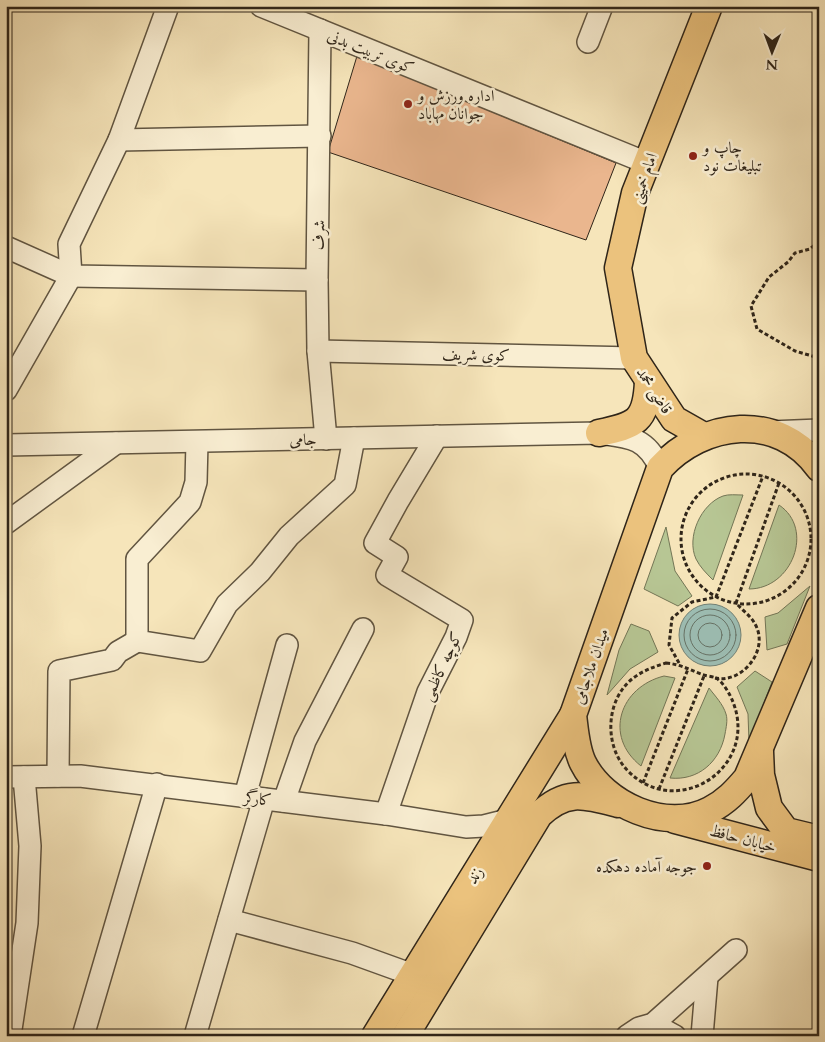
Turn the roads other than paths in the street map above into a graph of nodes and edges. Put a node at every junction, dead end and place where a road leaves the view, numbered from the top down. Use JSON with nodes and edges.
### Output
{"nodes":[{"id":1,"x":168,"y":6,"type":"edge"},
{"id":2,"x":261,"y":6,"type":"edge"},
{"id":3,"x":602,"y":6,"type":"edge"},
{"id":4,"x":706,"y":7,"type":"edge"},
{"id":5,"x":320,"y":30,"type":"junction"},
{"id":6,"x":588,"y":42,"type":"dead end"},
{"id":7,"x":320,"y":136,"type":"junction"},
{"id":8,"x":120,"y":140,"type":"junction"},
{"id":9,"x":647,"y":163,"type":"junction"},
{"id":10,"x":6,"y":247,"type":"edge"},
{"id":11,"x":71,"y":276,"type":"junction"},
{"id":12,"x":317,"y":280,"type":"junction"},
{"id":13,"x":318,"y":351,"type":"junction"},
{"id":14,"x":634,"y":358,"type":"junction"},
{"id":15,"x":648,"y":382,"type":"junction"},
{"id":16,"x":6,"y":390,"type":"edge"},
{"id":17,"x":819,"y":430,"type":"edge"},
{"id":18,"x":770,"y":432,"type":"junction"},
{"id":19,"x":599,"y":433,"type":"junction"},
{"id":20,"x":437,"y":436,"type":"junction"},
{"id":21,"x":704,"y":436,"type":"junction"},
{"id":22,"x":354,"y":438,"type":"junction"},
{"id":23,"x":326,"y":439,"type":"junction"},
{"id":24,"x":197,"y":442,"type":"junction"},
{"id":25,"x":116,"y":443,"type":"junction"},
{"id":26,"x":6,"y":445,"type":"edge"},
{"id":27,"x":660,"y":468,"type":"junction"},
{"id":28,"x":819,"y":468,"type":"edge"},
{"id":29,"x":6,"y":523,"type":"edge"},
{"id":30,"x":819,"y":608,"type":"edge"},
{"id":31,"x":363,"y":629,"type":"dead end"},
{"id":32,"x":137,"y":641,"type":"junction"},
{"id":33,"x":287,"y":645,"type":"dead end"},
{"id":34,"x":573,"y":714,"type":"junction"},
{"id":35,"x":760,"y":749,"type":"junction"},
{"id":36,"x":58,"y":776,"type":"junction"},
{"id":37,"x":15,"y":777,"type":"edge"},
{"id":38,"x":157,"y":784,"type":"junction"},
{"id":39,"x":264,"y":799,"type":"junction"},
{"id":40,"x":621,"y":804,"type":"junction"},
{"id":41,"x":386,"y":814,"type":"junction"},
{"id":42,"x":667,"y":818,"type":"junction"},
{"id":43,"x":508,"y":820,"type":"junction"},
{"id":44,"x":819,"y":839,"type":"edge"},
{"id":45,"x":819,"y":858,"type":"edge"},
{"id":46,"x":230,"y":920,"type":"junction"},
{"id":47,"x":736,"y":950,"type":"dead end"},
{"id":48,"x":413,"y":975,"type":"junction"},
{"id":49,"x":707,"y":977,"type":"junction"},
{"id":50,"x":653,"y":1024,"type":"junction"},
{"id":51,"x":10,"y":1036,"type":"edge"},
{"id":52,"x":83,"y":1036,"type":"edge"},
{"id":53,"x":195,"y":1036,"type":"edge"},
{"id":54,"x":375,"y":1036,"type":"edge"},
{"id":55,"x":404,"y":1036,"type":"edge"},
{"id":56,"x":627,"y":1036,"type":"edge"},
{"id":57,"x":675,"y":1036,"type":"edge"},
{"id":58,"x":702,"y":1036,"type":"edge"}],
"edges":[{"from":1,"to":8,"type":"street"},
{"from":2,"to":5,"type":"street","name":"کوی تربیت بدنی"},
{"from":3,"to":6,"type":"street"},
{"from":4,"to":9,"type":"main road","name":"امام خمینی"},
{"from":5,"to":7,"type":"street","name":"شرف"},
{"from":5,"to":9,"type":"street","name":"کوی تربیت بدنی"},
{"from":7,"to":8,"type":"street"},
{"from":7,"to":12,"type":"street","name":"شرف"},
{"from":8,"to":11,"type":"street"},
{"from":9,"to":14,"type":"main road","name":"امام خمینی"},
{"from":10,"to":11,"type":"street"},
{"from":11,"to":12,"type":"street"},
{"from":11,"to":16,"type":"street"},
{"from":12,"to":13,"type":"street","name":"شرف"},
{"from":13,"to":14,"type":"street","name":"کوی شریف"},
{"from":13,"to":23,"type":"street","name":"شرف"},
{"from":14,"to":15,"type":"main road","name":"قاضی محمد"},
{"from":15,"to":19,"type":"main road"},
{"from":15,"to":21,"type":"main road","name":"قاضی محمد"},
{"from":17,"to":18,"type":"street"},
{"from":18,"to":21,"type":"main road","name":"میدان ملاجامی"},
{"from":18,"to":28,"type":"main road","name":"میدان ملاجامی"},
{"from":19,"to":20,"type":"street","name":"جامی"},
{"from":19,"to":27,"type":"street","name":"جامی"},
{"from":20,"to":22,"type":"street","name":"جامی"},
{"from":20,"to":41,"type":"street","name":"کوچه کاظمی"},
{"from":21,"to":27,"type":"main road","name":"میدان ملاجامی"},
{"from":22,"to":23,"type":"street","name":"جامی"},
{"from":22,"to":32,"type":"street"},
{"from":23,"to":24,"type":"street","name":"جامی"},
{"from":24,"to":25,"type":"street","name":"جامی"},
{"from":24,"to":32,"type":"street"},
{"from":25,"to":26,"type":"street","name":"جامی"},
{"from":25,"to":29,"type":"street"},
{"from":27,"to":34,"type":"main road","name":"میدان ملاجامی"},
{"from":30,"to":35,"type":"main road","name":"میدان ملاجامی"},
{"from":31,"to":39,"type":"street"},
{"from":32,"to":36,"type":"street"},
{"from":33,"to":39,"type":"street"},
{"from":34,"to":40,"type":"main road","name":"میدان ملاجامی"},
{"from":34,"to":43,"type":"main road","name":"زند"},
{"from":35,"to":42,"type":"main road","name":"میدان ملاجامی"},
{"from":35,"to":44,"type":"main road","name":"خیابان حافظ"},
{"from":36,"to":37,"type":"street","name":"کارگر"},
{"from":36,"to":38,"type":"street","name":"کارگر"},
{"from":37,"to":51,"type":"street"},
{"from":38,"to":39,"type":"street","name":"کارگر"},
{"from":38,"to":52,"type":"street"},
{"from":39,"to":41,"type":"street","name":"کارگر"},
{"from":39,"to":46,"type":"street"},
{"from":40,"to":42,"type":"main road","name":"میدان ملاجامی"},
{"from":40,"to":55,"type":"main road","name":"زند"},
{"from":41,"to":43,"type":"street","name":"کارگر"},
{"from":42,"to":45,"type":"main road","name":"خیابان حافظ"},
{"from":43,"to":48,"type":"main road","name":"زند"},
{"from":46,"to":48,"type":"street"},
{"from":46,"to":53,"type":"street"},
{"from":47,"to":49,"type":"street"},
{"from":48,"to":54,"type":"main road","name":"زند"},
{"from":49,"to":50,"type":"street"},
{"from":49,"to":58,"type":"street"},
{"from":50,"to":56,"type":"street"},
{"from":50,"to":57,"type":"street"}]}
